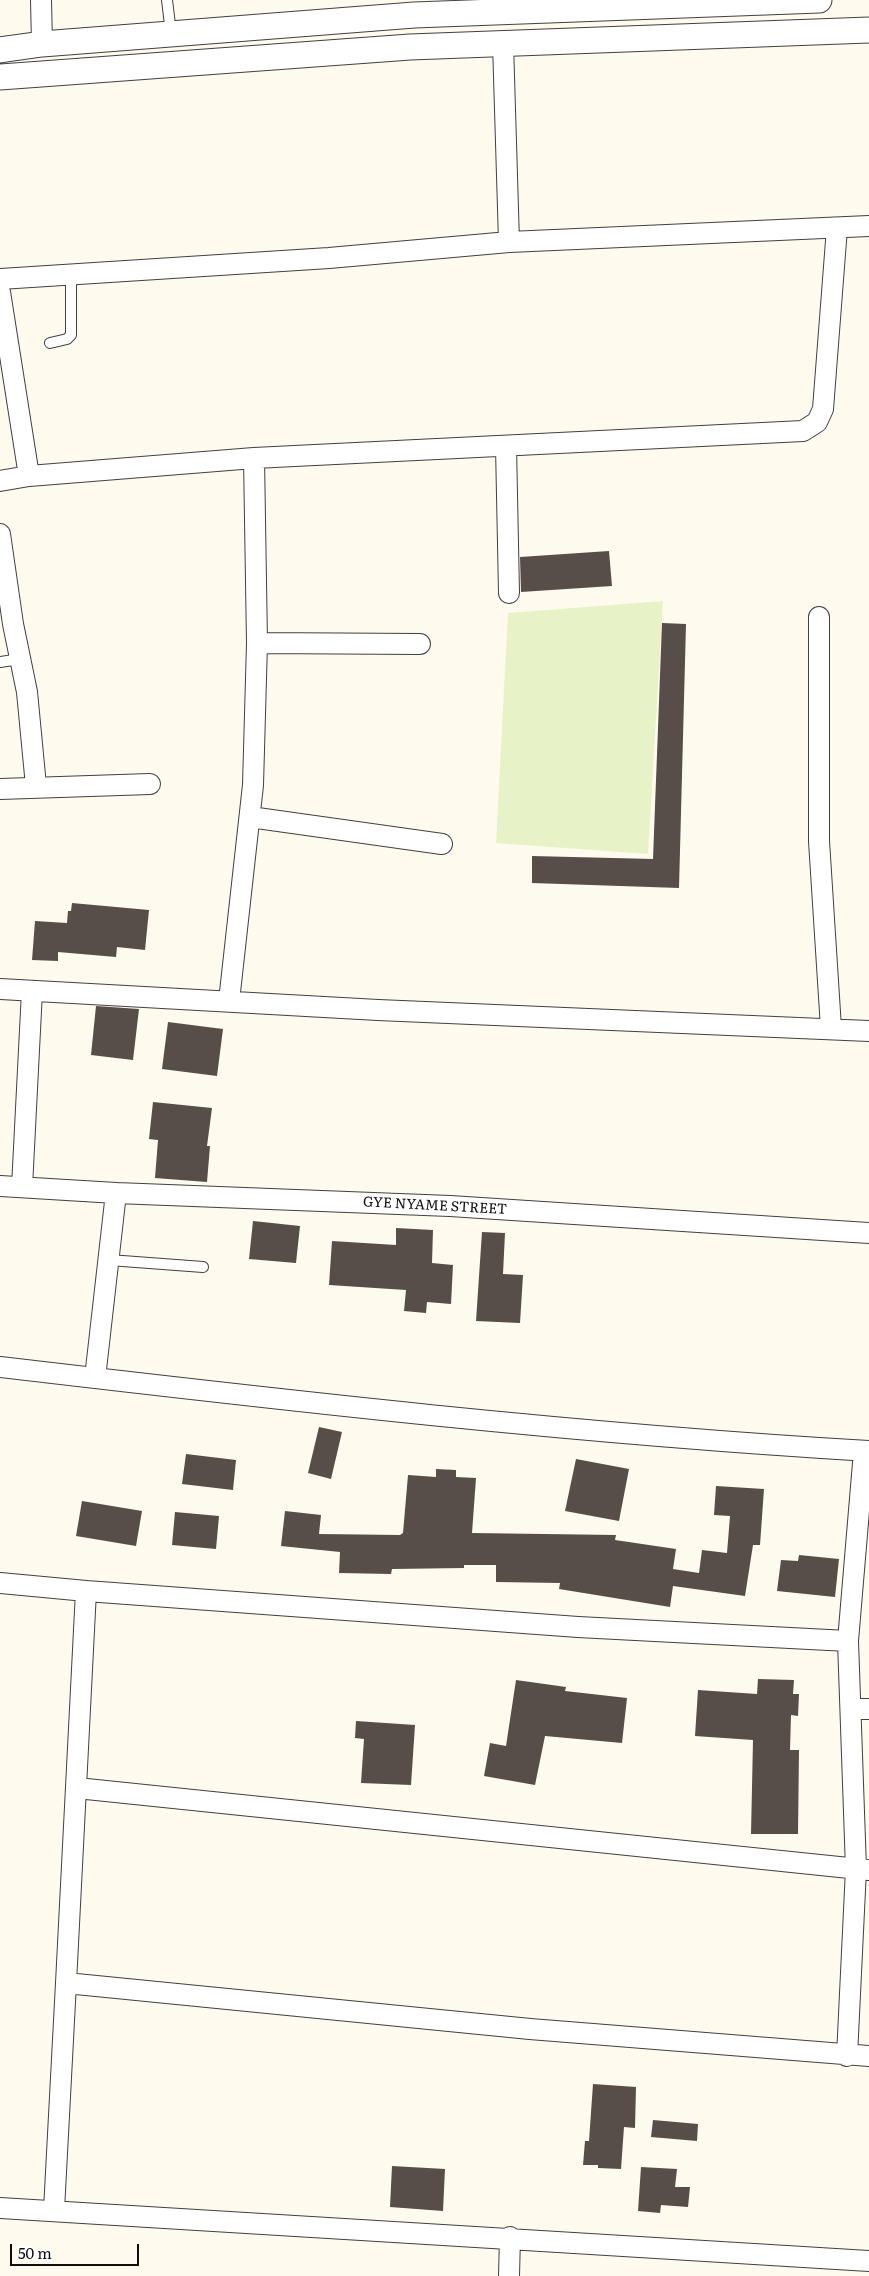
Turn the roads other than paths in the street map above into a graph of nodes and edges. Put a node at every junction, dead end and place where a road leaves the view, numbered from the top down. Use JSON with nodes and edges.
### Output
{"nodes":[{"id":1,"x":41,"y":0,"type":"edge"},
{"id":2,"x":167,"y":0,"type":"edge"},
{"id":3,"x":819,"y":0,"type":"edge"},
{"id":4,"x":414,"y":8,"type":"edge"},
{"id":5,"x":869,"y":30,"type":"edge"},
{"id":6,"x":172,"y":34,"type":"junction"},
{"id":7,"x":503,"y":43,"type":"junction"},
{"id":8,"x":42,"y":44,"type":"junction"},
{"id":9,"x":0,"y":50,"type":"edge"},
{"id":10,"x":0,"y":77,"type":"edge"},
{"id":11,"x":869,"y":226,"type":"edge"},
{"id":12,"x":837,"y":228,"type":"junction"},
{"id":13,"x":509,"y":242,"type":"junction"},
{"id":14,"x":71,"y":276,"type":"junction"},
{"id":15,"x":0,"y":279,"type":"edge"},
{"id":16,"x":0,"y":292,"type":"edge"},
{"id":17,"x":50,"y":343,"type":"dead end"},
{"id":18,"x":506,"y":446,"type":"junction"},
{"id":19,"x":254,"y":458,"type":"junction"},
{"id":20,"x":29,"y":476,"type":"junction"},
{"id":21,"x":0,"y":480,"type":"edge"},
{"id":22,"x":0,"y":534,"type":"edge"},
{"id":23,"x":4,"y":589,"type":"edge"},
{"id":24,"x":509,"y":593,"type":"dead end"},
{"id":25,"x":819,"y":617,"type":"dead end"},
{"id":26,"x":257,"y":643,"type":"junction"},
{"id":27,"x":420,"y":644,"type":"dead end"},
{"id":28,"x":20,"y":659,"type":"junction"},
{"id":29,"x":0,"y":662,"type":"edge"},
{"id":30,"x":150,"y":784,"type":"dead end"},
{"id":31,"x":36,"y":786,"type":"junction"},
{"id":32,"x":0,"y":789,"type":"edge"},
{"id":33,"x":250,"y":817,"type":"junction"},
{"id":34,"x":442,"y":844,"type":"dead end"},
{"id":35,"x":0,"y":989,"type":"edge"},
{"id":36,"x":32,"y":991,"type":"junction"},
{"id":37,"x":229,"y":1001,"type":"junction"},
{"id":38,"x":831,"y":1028,"type":"junction"},
{"id":39,"x":869,"y":1031,"type":"edge"},
{"id":40,"x":0,"y":1186,"type":"edge"},
{"id":41,"x":22,"y":1187,"type":"junction"},
{"id":42,"x":116,"y":1193,"type":"junction"},
{"id":43,"x":869,"y":1233,"type":"edge"},
{"id":44,"x":109,"y":1260,"type":"junction"},
{"id":45,"x":203,"y":1267,"type":"dead end"},
{"id":46,"x":0,"y":1367,"type":"edge"},
{"id":47,"x":95,"y":1378,"type":"junction"},
{"id":48,"x":867,"y":1451,"type":"edge"},
{"id":49,"x":0,"y":1583,"type":"edge"},
{"id":50,"x":86,"y":1591,"type":"junction"},
{"id":51,"x":848,"y":1641,"type":"junction"},
{"id":52,"x":860,"y":1709,"type":"edge"},
{"id":53,"x":77,"y":1788,"type":"junction"},
{"id":54,"x":863,"y":1869,"type":"edge"},
{"id":55,"x":66,"y":1982,"type":"junction"},
{"id":56,"x":847,"y":2056,"type":"junction"},
{"id":57,"x":869,"y":2056,"type":"edge"},
{"id":58,"x":0,"y":2208,"type":"edge"},
{"id":59,"x":54,"y":2210,"type":"junction"},
{"id":60,"x":510,"y":2237,"type":"junction"},
{"id":61,"x":869,"y":2261,"type":"edge"},
{"id":62,"x":509,"y":2276,"type":"edge"}],
"edges":[{"from":1,"to":8,"type":"street"},
{"from":2,"to":6,"type":"lane"},
{"from":3,"to":4,"type":"street"},
{"from":4,"to":6,"type":"street"},
{"from":5,"to":7,"type":"street"},
{"from":6,"to":8,"type":"street"},
{"from":7,"to":10,"type":"street"},
{"from":7,"to":13,"type":"street"},
{"from":8,"to":9,"type":"street"},
{"from":11,"to":12,"type":"street"},
{"from":12,"to":13,"type":"street"},
{"from":12,"to":18,"type":"street"},
{"from":13,"to":14,"type":"street"},
{"from":14,"to":15,"type":"street"},
{"from":14,"to":17,"type":"lane"},
{"from":16,"to":20,"type":"street"},
{"from":18,"to":19,"type":"street"},
{"from":18,"to":24,"type":"street"},
{"from":19,"to":20,"type":"street"},
{"from":19,"to":26,"type":"street"},
{"from":20,"to":21,"type":"street"},
{"from":22,"to":23,"type":"street"},
{"from":23,"to":28,"type":"street"},
{"from":25,"to":38,"type":"street"},
{"from":26,"to":27,"type":"street"},
{"from":26,"to":33,"type":"street"},
{"from":28,"to":29,"type":"lane"},
{"from":28,"to":31,"type":"street"},
{"from":30,"to":31,"type":"street"},
{"from":31,"to":32,"type":"street"},
{"from":33,"to":34,"type":"street"},
{"from":33,"to":37,"type":"street"},
{"from":35,"to":36,"type":"street"},
{"from":36,"to":37,"type":"street"},
{"from":36,"to":41,"type":"street"},
{"from":37,"to":38,"type":"street"},
{"from":38,"to":39,"type":"street"},
{"from":40,"to":41,"type":"street","name":"GYE NYAME STREET"},
{"from":41,"to":42,"type":"street","name":"GYE NYAME STREET"},
{"from":42,"to":43,"type":"street","name":"GYE NYAME STREET"},
{"from":42,"to":44,"type":"street"},
{"from":44,"to":45,"type":"lane"},
{"from":44,"to":47,"type":"street"},
{"from":46,"to":47,"type":"street"},
{"from":47,"to":48,"type":"street"},
{"from":48,"to":51,"type":"street"},
{"from":49,"to":50,"type":"street"},
{"from":50,"to":51,"type":"street"},
{"from":50,"to":53,"type":"street"},
{"from":51,"to":52,"type":"street"},
{"from":52,"to":54,"type":"street"},
{"from":53,"to":54,"type":"street"},
{"from":53,"to":55,"type":"street"},
{"from":54,"to":56,"type":"street"},
{"from":55,"to":56,"type":"street"},
{"from":55,"to":59,"type":"street"},
{"from":56,"to":57,"type":"street"},
{"from":58,"to":59,"type":"street"},
{"from":59,"to":60,"type":"street"},
{"from":60,"to":61,"type":"street"},
{"from":60,"to":62,"type":"street"}]}
